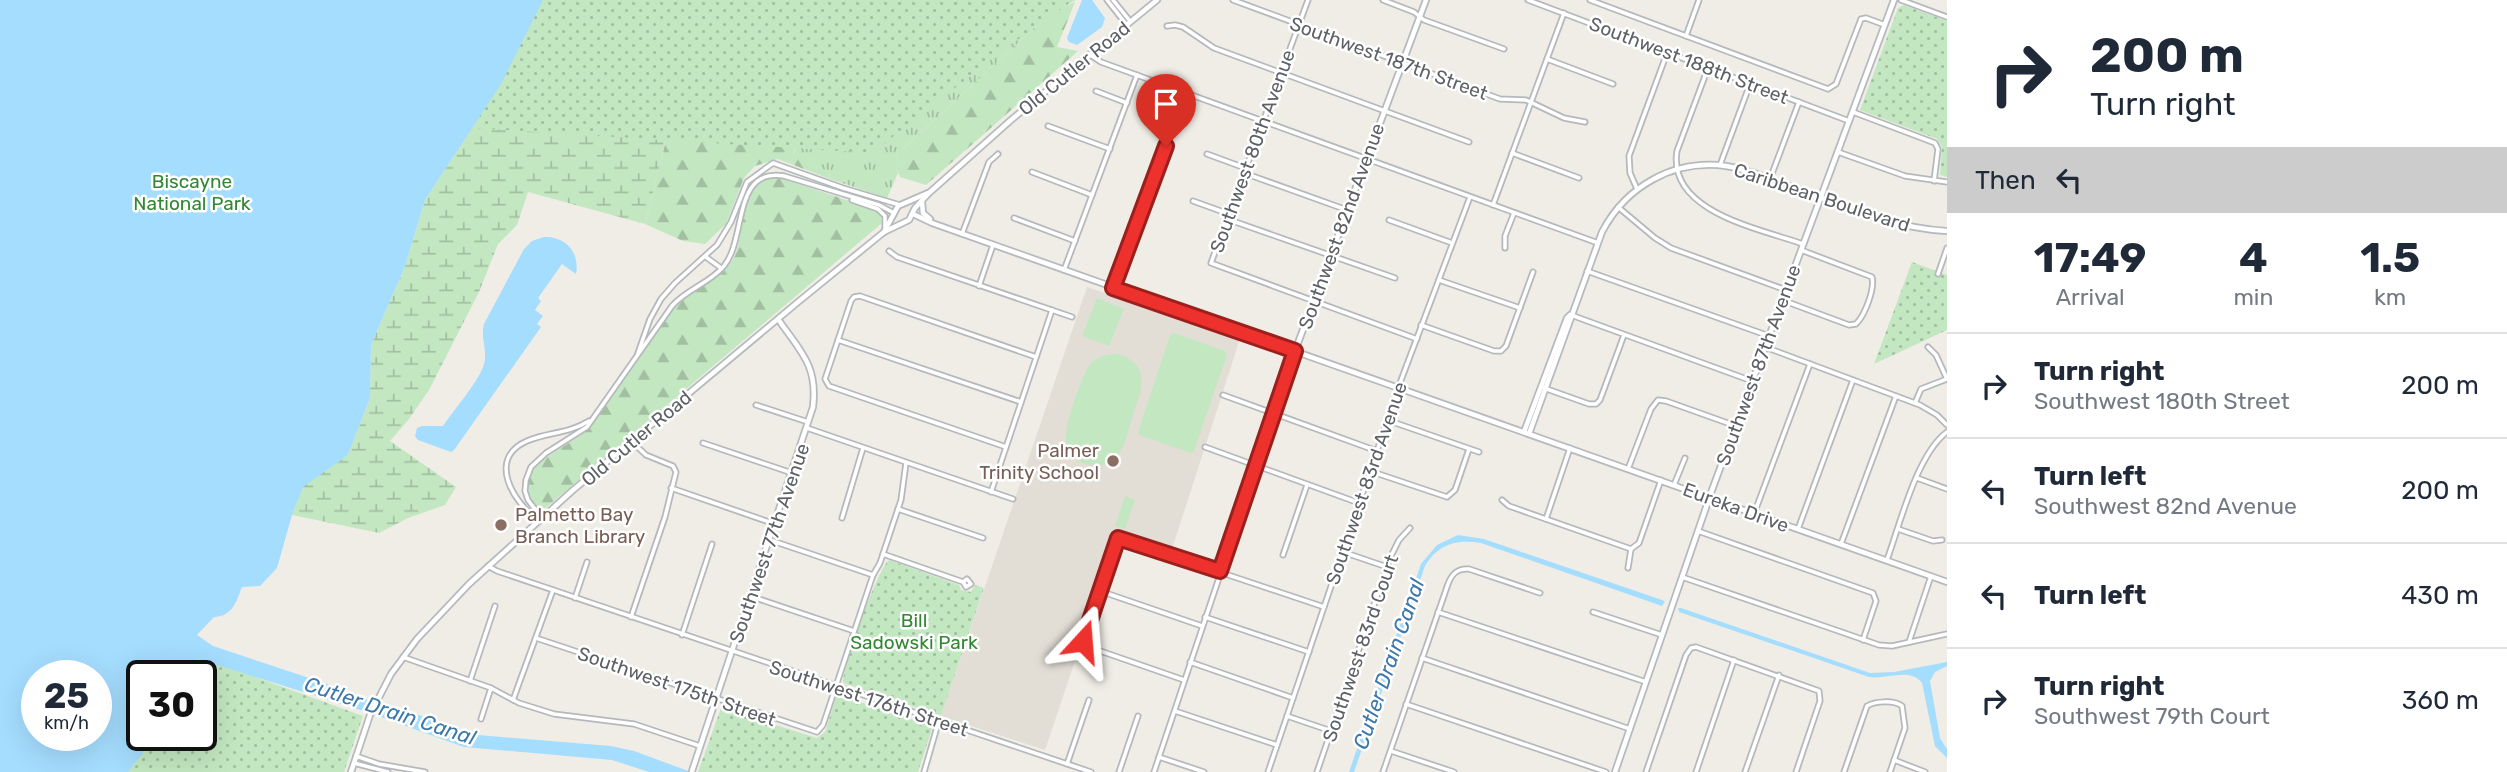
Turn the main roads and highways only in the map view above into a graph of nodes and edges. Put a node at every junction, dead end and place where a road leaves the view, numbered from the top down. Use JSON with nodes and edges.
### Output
{"nodes":[{"id":1,"x":1157,"y":0,"type":"edge"},
{"id":2,"x":1426,"y":0,"type":"edge"},
{"id":3,"x":1894,"y":0,"type":"edge"},
{"id":4,"x":929,"y":193,"type":"junction"},
{"id":5,"x":1821,"y":198,"type":"junction"},
{"id":6,"x":922,"y":202,"type":"junction"},
{"id":7,"x":902,"y":205,"type":"junction"},
{"id":8,"x":895,"y":213,"type":"junction"},
{"id":9,"x":913,"y":213,"type":"junction"},
{"id":10,"x":906,"y":221,"type":"junction"},
{"id":11,"x":932,"y":223,"type":"junction"},
{"id":12,"x":884,"y":230,"type":"junction"},
{"id":13,"x":1947,"y":231,"type":"edge"},
{"id":14,"x":778,"y":319,"type":"junction"},
{"id":15,"x":1295,"y":351,"type":"junction"},
{"id":16,"x":1527,"y":433,"type":"junction"},
{"id":17,"x":1709,"y":498,"type":"junction"},
{"id":18,"x":1947,"y":582,"type":"edge"},
{"id":19,"x":692,"y":771,"type":"edge"},
{"id":20,"x":351,"y":772,"type":"edge"},
{"id":21,"x":1615,"y":772,"type":"edge"}],
"edges":[{"from":1,"to":4,"type":"main road","name":"Old Cutler Road"},
{"from":2,"to":15,"type":"main road","name":"Southwest 82nd Avenue"},
{"from":3,"to":5,"type":"main road","name":"Southwest 87th Avenue"},
{"from":4,"to":6,"type":"main road","name":"Old Cutler Road"},
{"from":4,"to":7,"type":"main road","name":"Old Cutler Road"},
{"from":5,"to":13,"type":"main road","name":"Caribbean Boulevard"},
{"from":5,"to":16,"type":"main road","name":"Caribbean Boulevard"},
{"from":5,"to":17,"type":"main road","name":"Southwest 87th Avenue"},
{"from":6,"to":9,"type":"main road","name":"Old Cutler Road"},
{"from":6,"to":11,"type":"main road"},
{"from":7,"to":8,"type":"main road","name":"Old Cutler Road"},
{"from":7,"to":9,"type":"main road"},
{"from":8,"to":10,"type":"main road"},
{"from":8,"to":12,"type":"main road","name":"Old Cutler Road"},
{"from":9,"to":10,"type":"main road","name":"Old Cutler Road"},
{"from":9,"to":11,"type":"main road"},
{"from":10,"to":11,"type":"main road"},
{"from":10,"to":12,"type":"main road","name":"Old Cutler Road"},
{"from":11,"to":15,"type":"main road","name":"Eureka Drive"},
{"from":12,"to":14,"type":"main road","name":"Old Cutler Road"},
{"from":14,"to":19,"type":"main road","name":"Southwest 77th Avenue"},
{"from":14,"to":20,"type":"main road","name":"Old Cutler Road"},
{"from":15,"to":16,"type":"main road","name":"Eureka Drive"},
{"from":16,"to":17,"type":"main road","name":"Eureka Drive"},
{"from":17,"to":18,"type":"main road","name":"Eureka Drive"},
{"from":17,"to":21,"type":"main road","name":"Southwest 87th Avenue"}]}
